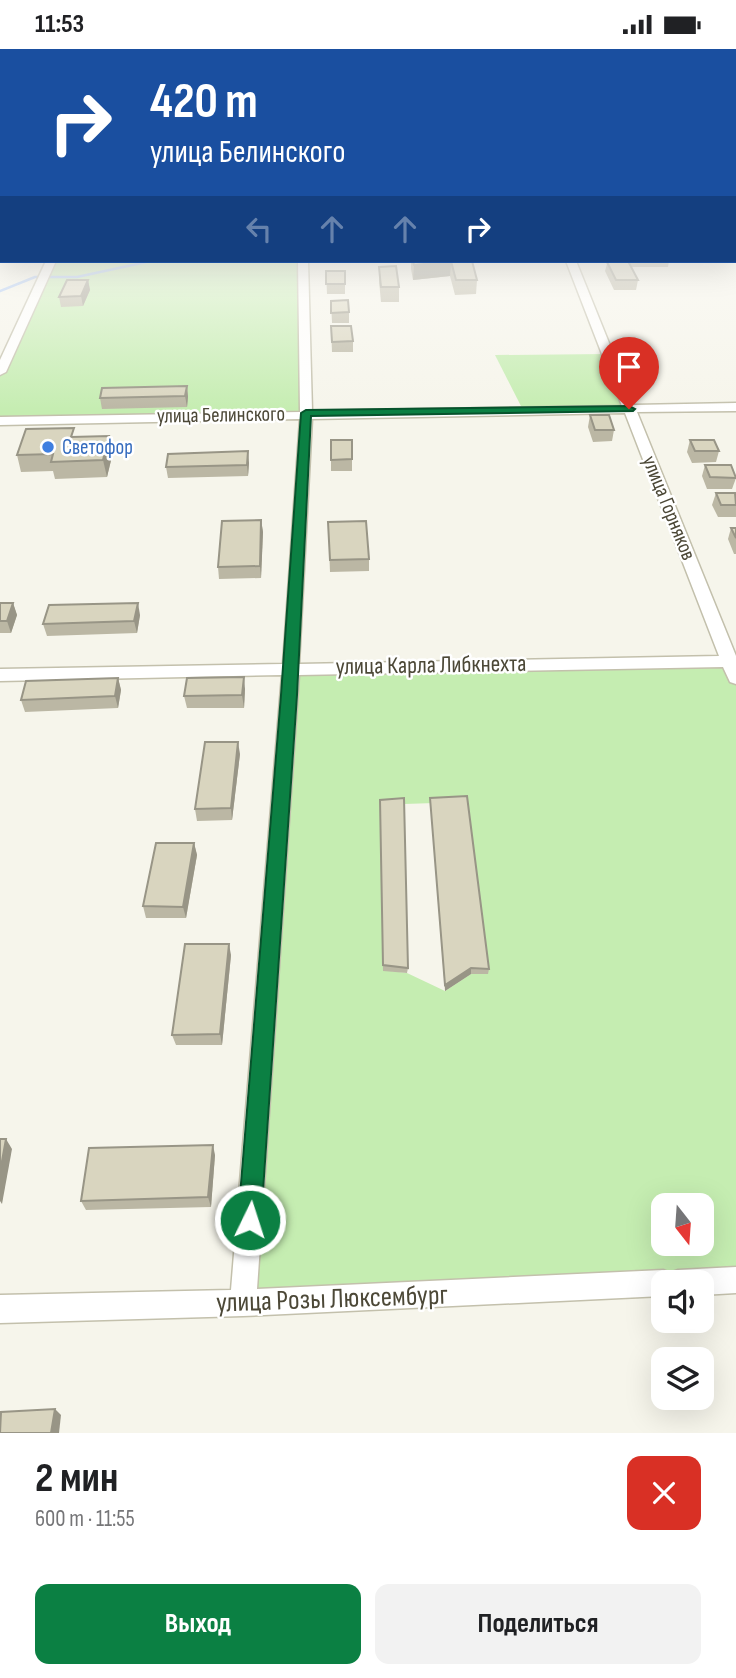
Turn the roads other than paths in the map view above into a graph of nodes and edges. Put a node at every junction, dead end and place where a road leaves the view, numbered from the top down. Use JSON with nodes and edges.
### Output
{"nodes":[{"id":1,"x":41,"y":283,"type":"edge"},
{"id":2,"x":303,"y":283,"type":"edge"},
{"id":3,"x":579,"y":283,"type":"edge"},
{"id":4,"x":0,"y":372,"type":"edge"},
{"id":5,"x":736,"y":407,"type":"edge"},
{"id":6,"x":629,"y":409,"type":"junction"},
{"id":7,"x":306,"y":413,"type":"junction"},
{"id":8,"x":0,"y":421,"type":"edge"},
{"id":9,"x":733,"y":661,"type":"edge"},
{"id":10,"x":291,"y":667,"type":"junction"},
{"id":11,"x":0,"y":675,"type":"edge"},
{"id":12,"x":736,"y":678,"type":"edge"},
{"id":13,"x":736,"y":1280,"type":"edge"},
{"id":14,"x":714,"y":1281,"type":"edge"},
{"id":15,"x":651,"y":1284,"type":"edge"},
{"id":16,"x":243,"y":1303,"type":"junction"},
{"id":17,"x":0,"y":1309,"type":"edge"}],
"edges":[{"from":1,"to":4,"type":"street"},
{"from":2,"to":7,"type":"street"},
{"from":3,"to":6,"type":"street","name":"улица Горняков"},
{"from":5,"to":6,"type":"street","name":"улица Белинского"},
{"from":6,"to":7,"type":"street","name":"улица Белинского"},
{"from":6,"to":9,"type":"street","name":"улица Горняков"},
{"from":7,"to":8,"type":"street","name":"улица Белинского"},
{"from":7,"to":10,"type":"street"},
{"from":9,"to":10,"type":"street","name":"улица Карла Либкнехта"},
{"from":9,"to":12,"type":"street","name":"улица Горняков"},
{"from":10,"to":11,"type":"street","name":"улица Карла Либкнехта"},
{"from":10,"to":16,"type":"street"},
{"from":13,"to":14,"type":"street"},
{"from":15,"to":16,"type":"street","name":"улица Розы Люксембург"},
{"from":16,"to":17,"type":"street","name":"улица Розы Люксембург"}]}
